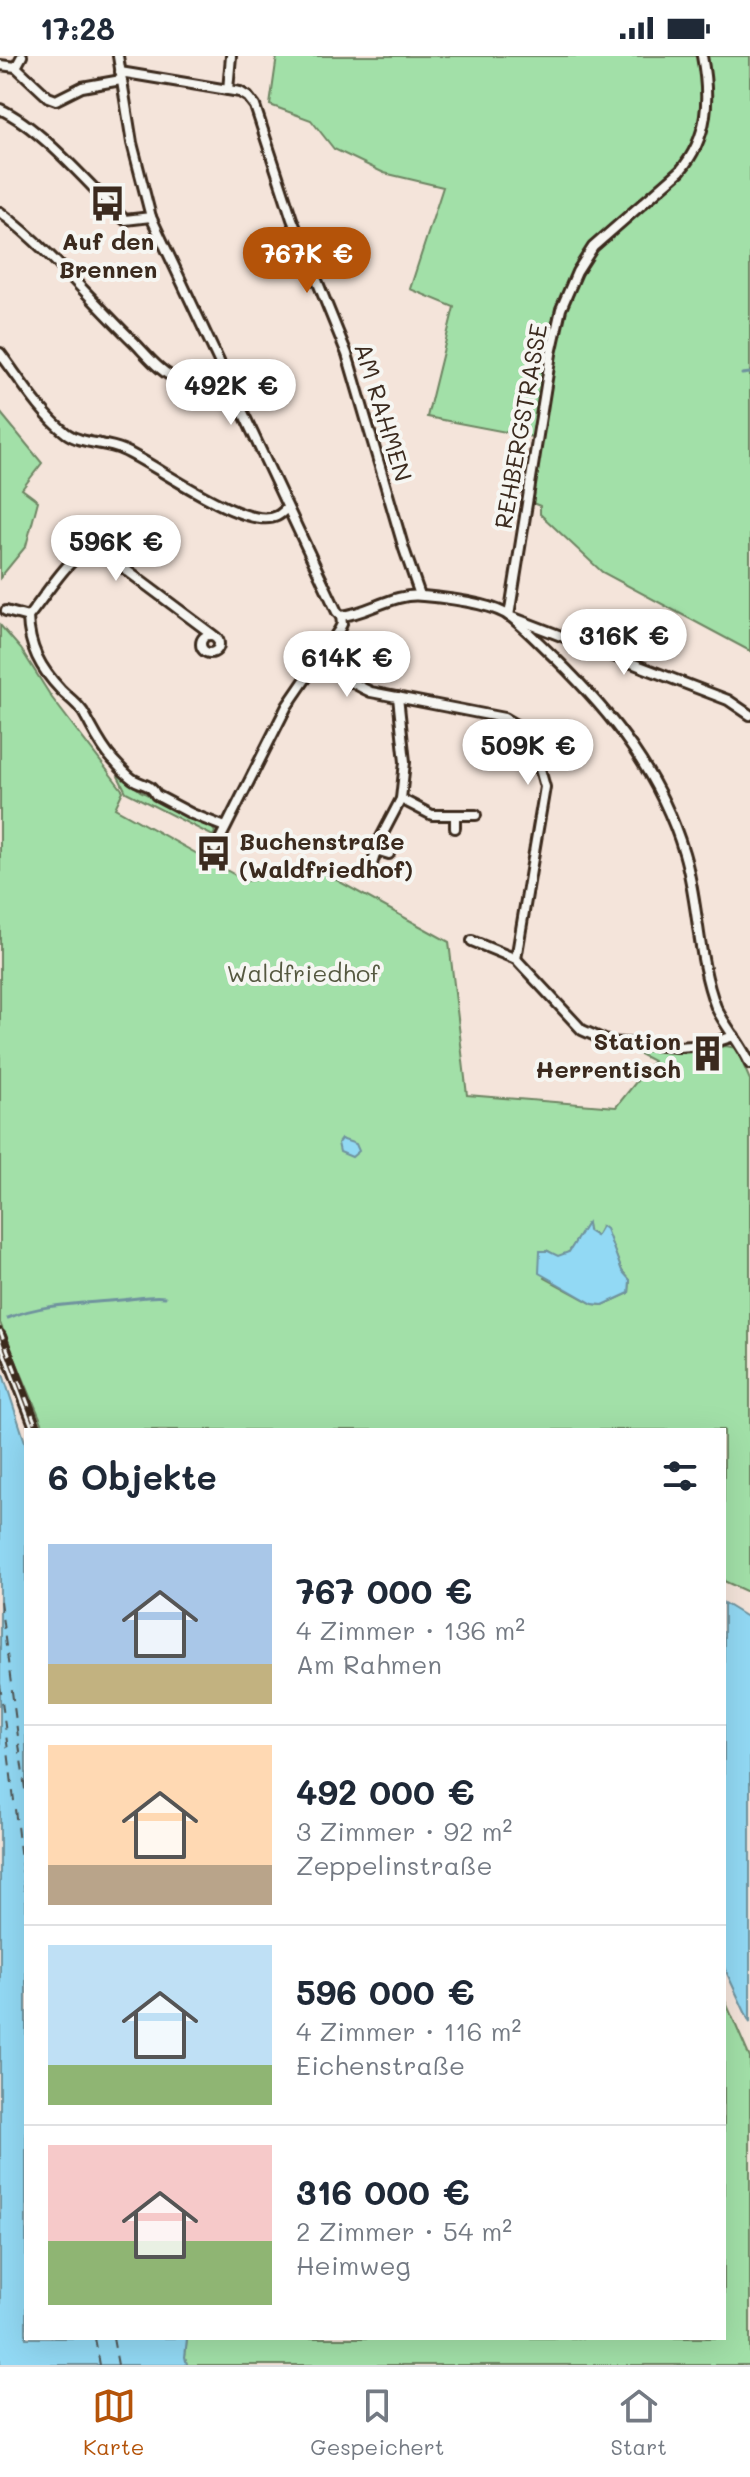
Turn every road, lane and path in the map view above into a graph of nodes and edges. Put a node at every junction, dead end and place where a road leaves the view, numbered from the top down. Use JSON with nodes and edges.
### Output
{"nodes":[{"id":1,"x":22,"y":56,"type":"edge"},
{"id":2,"x":109,"y":56,"type":"edge"},
{"id":3,"x":231,"y":56,"type":"edge"},
{"id":4,"x":702,"y":56,"type":"edge"},
{"id":5,"x":0,"y":65,"type":"edge"},
{"id":6,"x":16,"y":67,"type":"junction"},
{"id":7,"x":119,"y":68,"type":"edge"},
{"id":8,"x":228,"y":90,"type":"junction"},
{"id":9,"x":0,"y":109,"type":"edge"},
{"id":10,"x":0,"y":212,"type":"edge"},
{"id":11,"x":151,"y":217,"type":"junction"},
{"id":12,"x":0,"y":353,"type":"edge"},
{"id":13,"x":222,"y":371,"type":"junction"},
{"id":14,"x":287,"y":508,"type":"junction"},
{"id":15,"x":420,"y":595,"type":"junction"},
{"id":16,"x":6,"y":611,"type":"dead end"},
{"id":17,"x":341,"y":616,"type":"junction"},
{"id":18,"x":509,"y":616,"type":"junction"},
{"id":19,"x":28,"y":617,"type":"junction"},
{"id":20,"x":213,"y":635,"type":"dead end"},
{"id":21,"x":322,"y":655,"type":"junction"},
{"id":22,"x":398,"y":697,"type":"junction"},
{"id":23,"x":750,"y":715,"type":"edge"},
{"id":24,"x":401,"y":799,"type":"junction"},
{"id":25,"x":455,"y":815,"type":"junction"},
{"id":26,"x":476,"y":815,"type":"dead end"},
{"id":27,"x":225,"y":827,"type":"junction"},
{"id":28,"x":455,"y":828,"type":"dead end"},
{"id":29,"x":215,"y":849,"type":"dead end"},
{"id":30,"x":376,"y":850,"type":"junction"},
{"id":31,"x":389,"y":854,"type":"dead end"},
{"id":32,"x":372,"y":864,"type":"dead end"},
{"id":33,"x":472,"y":941,"type":"dead end"},
{"id":34,"x":516,"y":959,"type":"junction"},
{"id":35,"x":734,"y":1036,"type":"junction"},
{"id":36,"x":750,"y":1064,"type":"edge"},
{"id":37,"x":0,"y":1336,"type":"edge"},
{"id":38,"x":35,"y":1428,"type":"edge"}],
"edges":[{"from":1,"to":6,"type":"street"},
{"from":2,"to":7,"type":"street"},
{"from":3,"to":8,"type":"street"},
{"from":4,"to":18,"type":"street","name":"REHBERGSTRASSE"},
{"from":5,"to":6,"type":"street"},
{"from":6,"to":7,"type":"street"},
{"from":7,"to":8,"type":"street","name":"AM RAHMEN"},
{"from":7,"to":11,"type":"street"},
{"from":8,"to":15,"type":"street","name":"AM RAHMEN"},
{"from":9,"to":11,"type":"street"},
{"from":10,"to":13,"type":"street"},
{"from":11,"to":13,"type":"street"},
{"from":12,"to":14,"type":"street"},
{"from":13,"to":14,"type":"street"},
{"from":14,"to":17,"type":"street"},
{"from":15,"to":17,"type":"street"},
{"from":15,"to":18,"type":"street"},
{"from":16,"to":19,"type":"street"},
{"from":17,"to":21,"type":"street"},
{"from":18,"to":23,"type":"street"},
{"from":18,"to":35,"type":"street"},
{"from":19,"to":20,"type":"street"},
{"from":19,"to":27,"type":"street"},
{"from":21,"to":22,"type":"street"},
{"from":21,"to":27,"type":"street"},
{"from":22,"to":24,"type":"street"},
{"from":22,"to":34,"type":"street"},
{"from":24,"to":25,"type":"street"},
{"from":24,"to":30,"type":"street"},
{"from":25,"to":26,"type":"street"},
{"from":25,"to":28,"type":"street"},
{"from":27,"to":29,"type":"street"},
{"from":30,"to":31,"type":"street"},
{"from":30,"to":32,"type":"street"},
{"from":33,"to":34,"type":"street"},
{"from":34,"to":35,"type":"street"},
{"from":35,"to":36,"type":"street"},
{"from":37,"to":38,"type":"street"}]}
